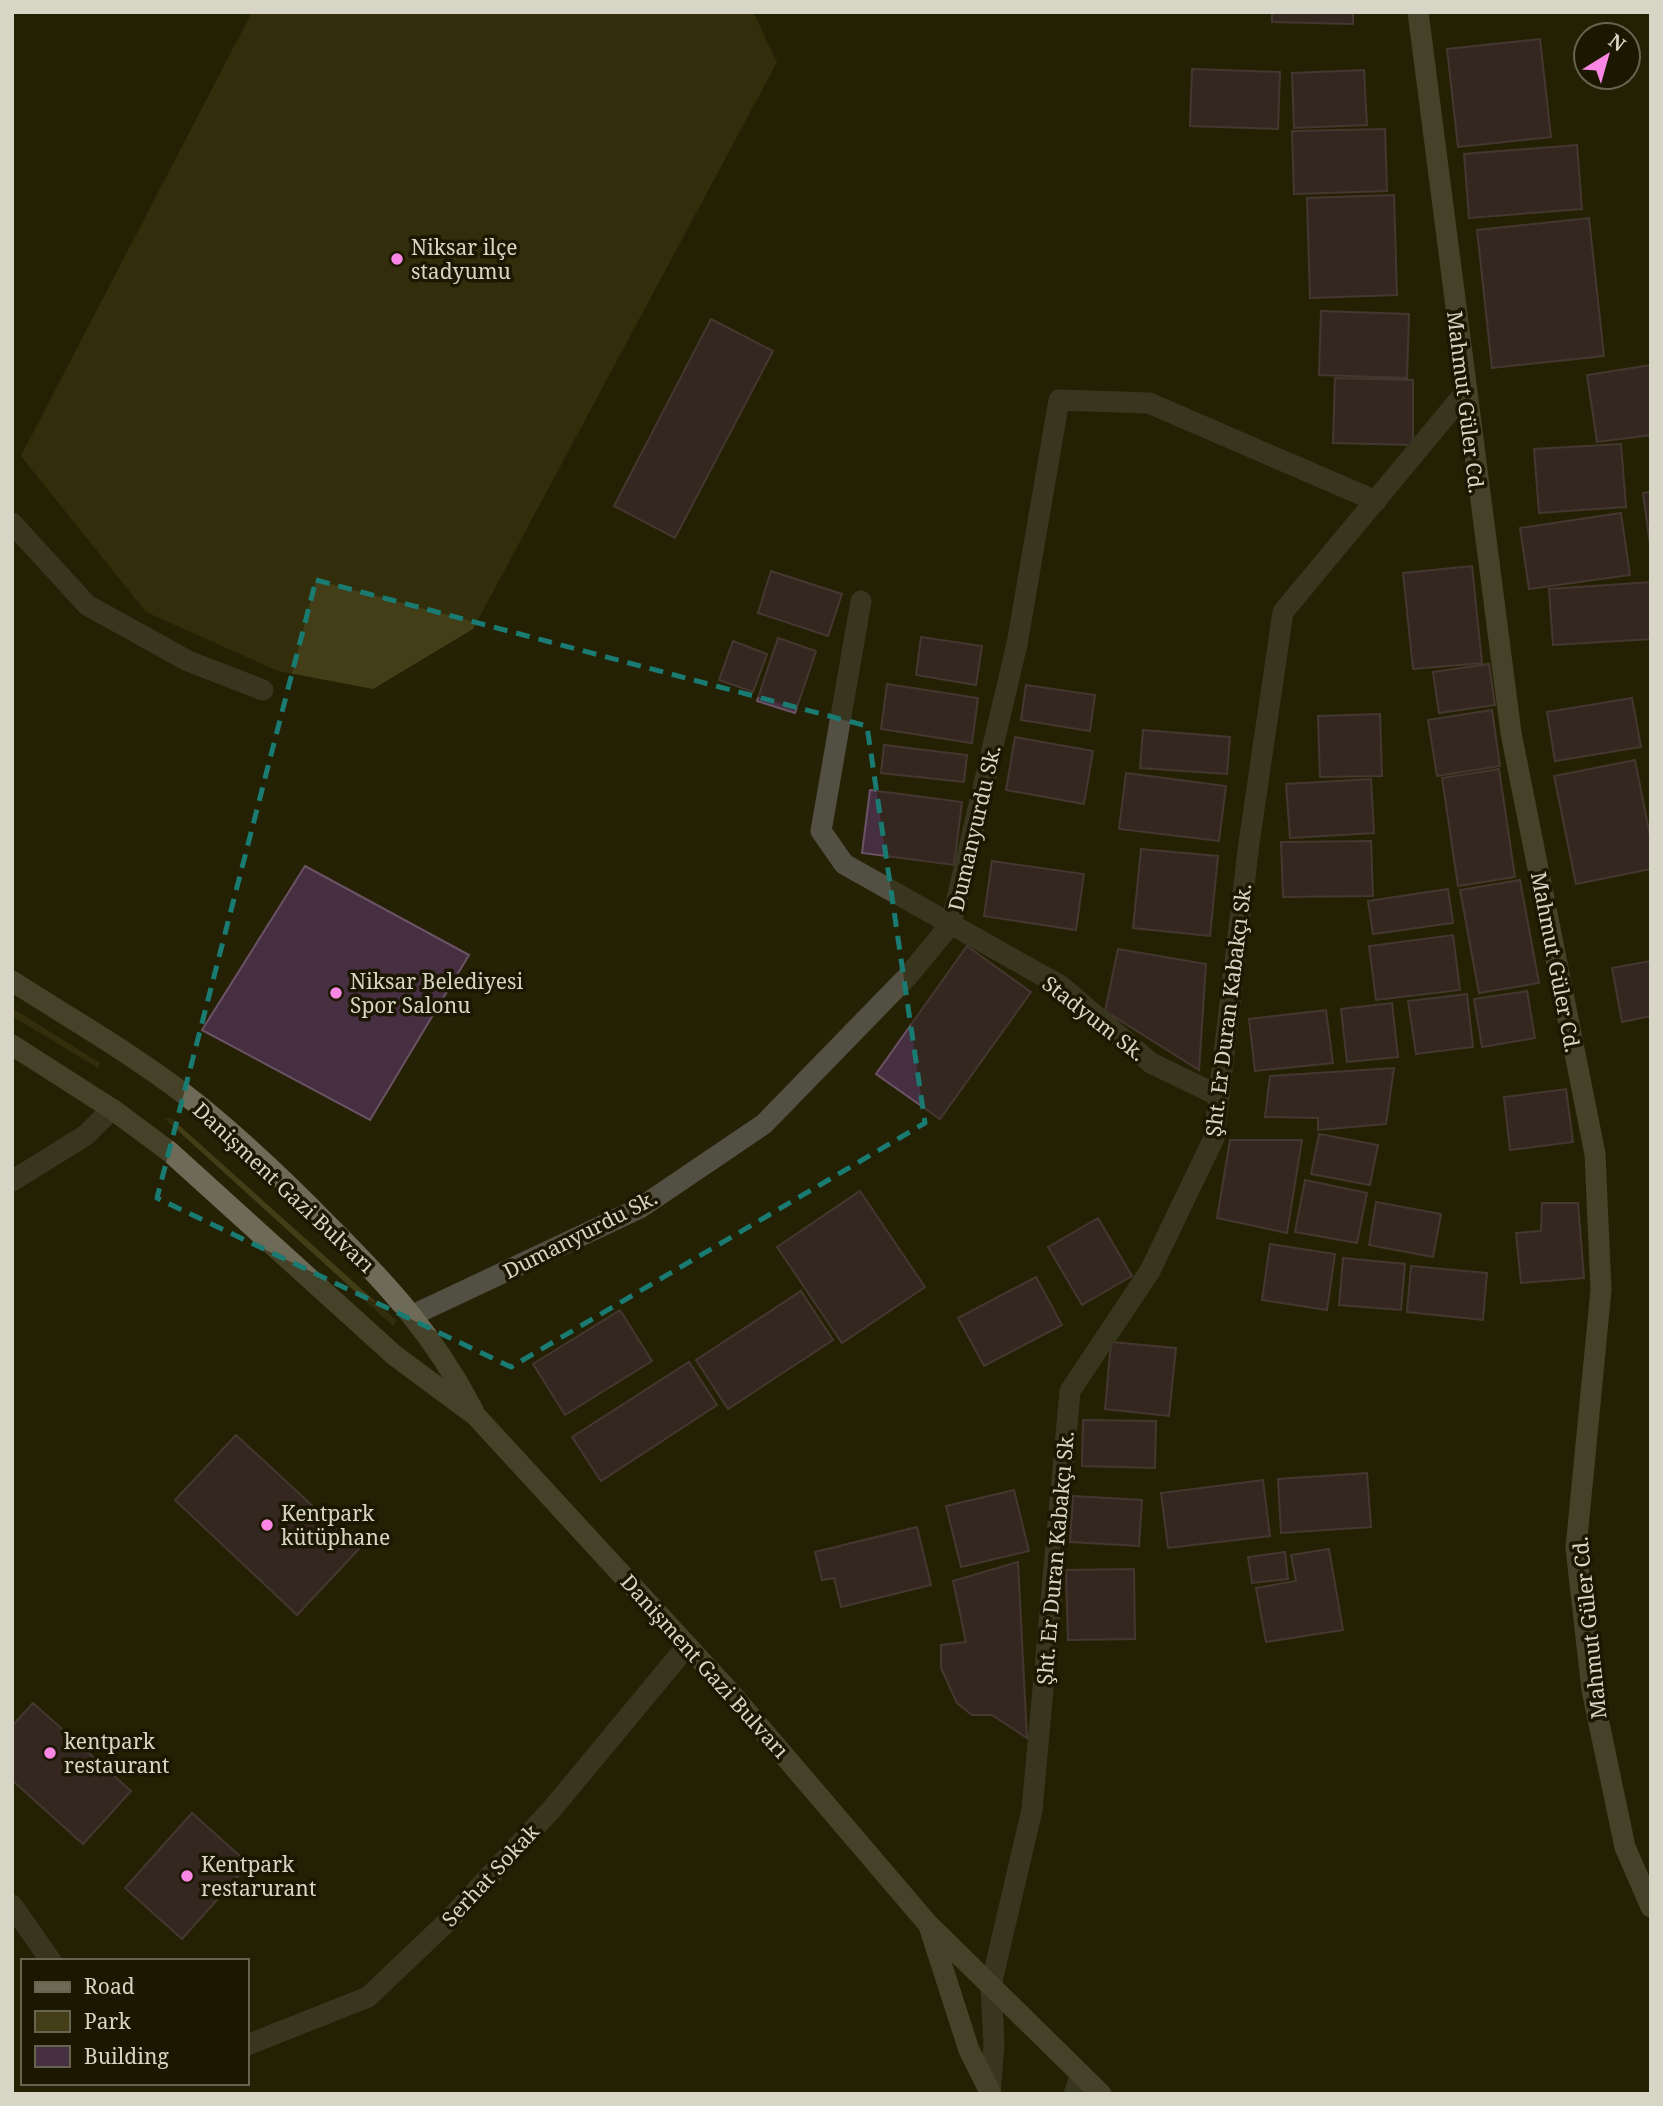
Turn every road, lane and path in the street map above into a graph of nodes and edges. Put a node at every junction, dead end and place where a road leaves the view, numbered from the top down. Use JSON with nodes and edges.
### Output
{"nodes":[{"id":1,"x":1418,"y":12,"type":"edge"},
{"id":2,"x":1464,"y":394,"type":"junction"},
{"id":3,"x":1376,"y":501,"type":"junction"},
{"id":4,"x":12,"y":523,"type":"edge"},
{"id":5,"x":861,"y":601,"type":"dead end"},
{"id":6,"x":263,"y":690,"type":"dead end"},
{"id":7,"x":951,"y":924,"type":"junction"},
{"id":8,"x":12,"y":981,"type":"edge"},
{"id":9,"x":12,"y":1045,"type":"edge"},
{"id":10,"x":1219,"y":1096,"type":"junction"},
{"id":11,"x":112,"y":1109,"type":"junction"},
{"id":12,"x":12,"y":1181,"type":"edge"},
{"id":13,"x":413,"y":1315,"type":"junction"},
{"id":14,"x":475,"y":1415,"type":"junction"},
{"id":15,"x":687,"y":1646,"type":"junction"},
{"id":16,"x":12,"y":1905,"type":"edge"},
{"id":17,"x":1651,"y":1907,"type":"edge"},
{"id":18,"x":928,"y":1924,"type":"junction"},
{"id":19,"x":50,"y":1959,"type":"edge"},
{"id":20,"x":991,"y":1985,"type":"junction"},
{"id":21,"x":248,"y":2045,"type":"edge"},
{"id":22,"x":1077,"y":2084,"type":"edge"},
{"id":23,"x":990,"y":2094,"type":"edge"},
{"id":24,"x":1101,"y":2094,"type":"edge"}],
"edges":[{"from":1,"to":2,"type":"main road","name":"Mahmut Güler Cd."},
{"from":2,"to":3,"type":"street","name":"Şht. Er Duran Kabakçı Sk."},
{"from":2,"to":17,"type":"main road","name":"Mahmut Güler Cd."},
{"from":3,"to":7,"type":"street","name":"Dumanyurdu Sk."},
{"from":3,"to":10,"type":"street","name":"Şht. Er Duran Kabakçı Sk."},
{"from":4,"to":6,"type":"street"},
{"from":5,"to":7,"type":"street","name":"Stadyum Sk."},
{"from":7,"to":10,"type":"street","name":"Stadyum Sk."},
{"from":7,"to":13,"type":"street","name":"Dumanyurdu Sk."},
{"from":8,"to":13,"type":"main road","name":"Danişment Gazi Bulvarı"},
{"from":9,"to":11,"type":"main road","name":"Danişment Gazi Bulvarı"},
{"from":10,"to":20,"type":"street","name":"Şht. Er Duran Kabakçı Sk."},
{"from":11,"to":12,"type":"street"},
{"from":11,"to":14,"type":"main road","name":"Danişment Gazi Bulvarı"},
{"from":13,"to":14,"type":"main road","name":"Danişment Gazi Bulvarı"},
{"from":14,"to":15,"type":"main road","name":"Danişment Gazi Bulvarı"},
{"from":15,"to":18,"type":"main road","name":"Danişment Gazi Bulvarı"},
{"from":15,"to":21,"type":"street","name":"Serhat Sokak"},
{"from":16,"to":19,"type":"street"},
{"from":18,"to":20,"type":"main road","name":"Danişment Gazi Bulvarı"},
{"from":18,"to":23,"type":"main road","name":"Danişment Gazi Bulvarı"},
{"from":20,"to":22,"type":"main road","name":"Danişment Gazi Bulvarı"},
{"from":20,"to":23,"type":"street","name":"Şht. Er Duran Kabakçı Sk."},
{"from":22,"to":24,"type":"main road","name":"Danişment Gazi Bulvarı"}]}
